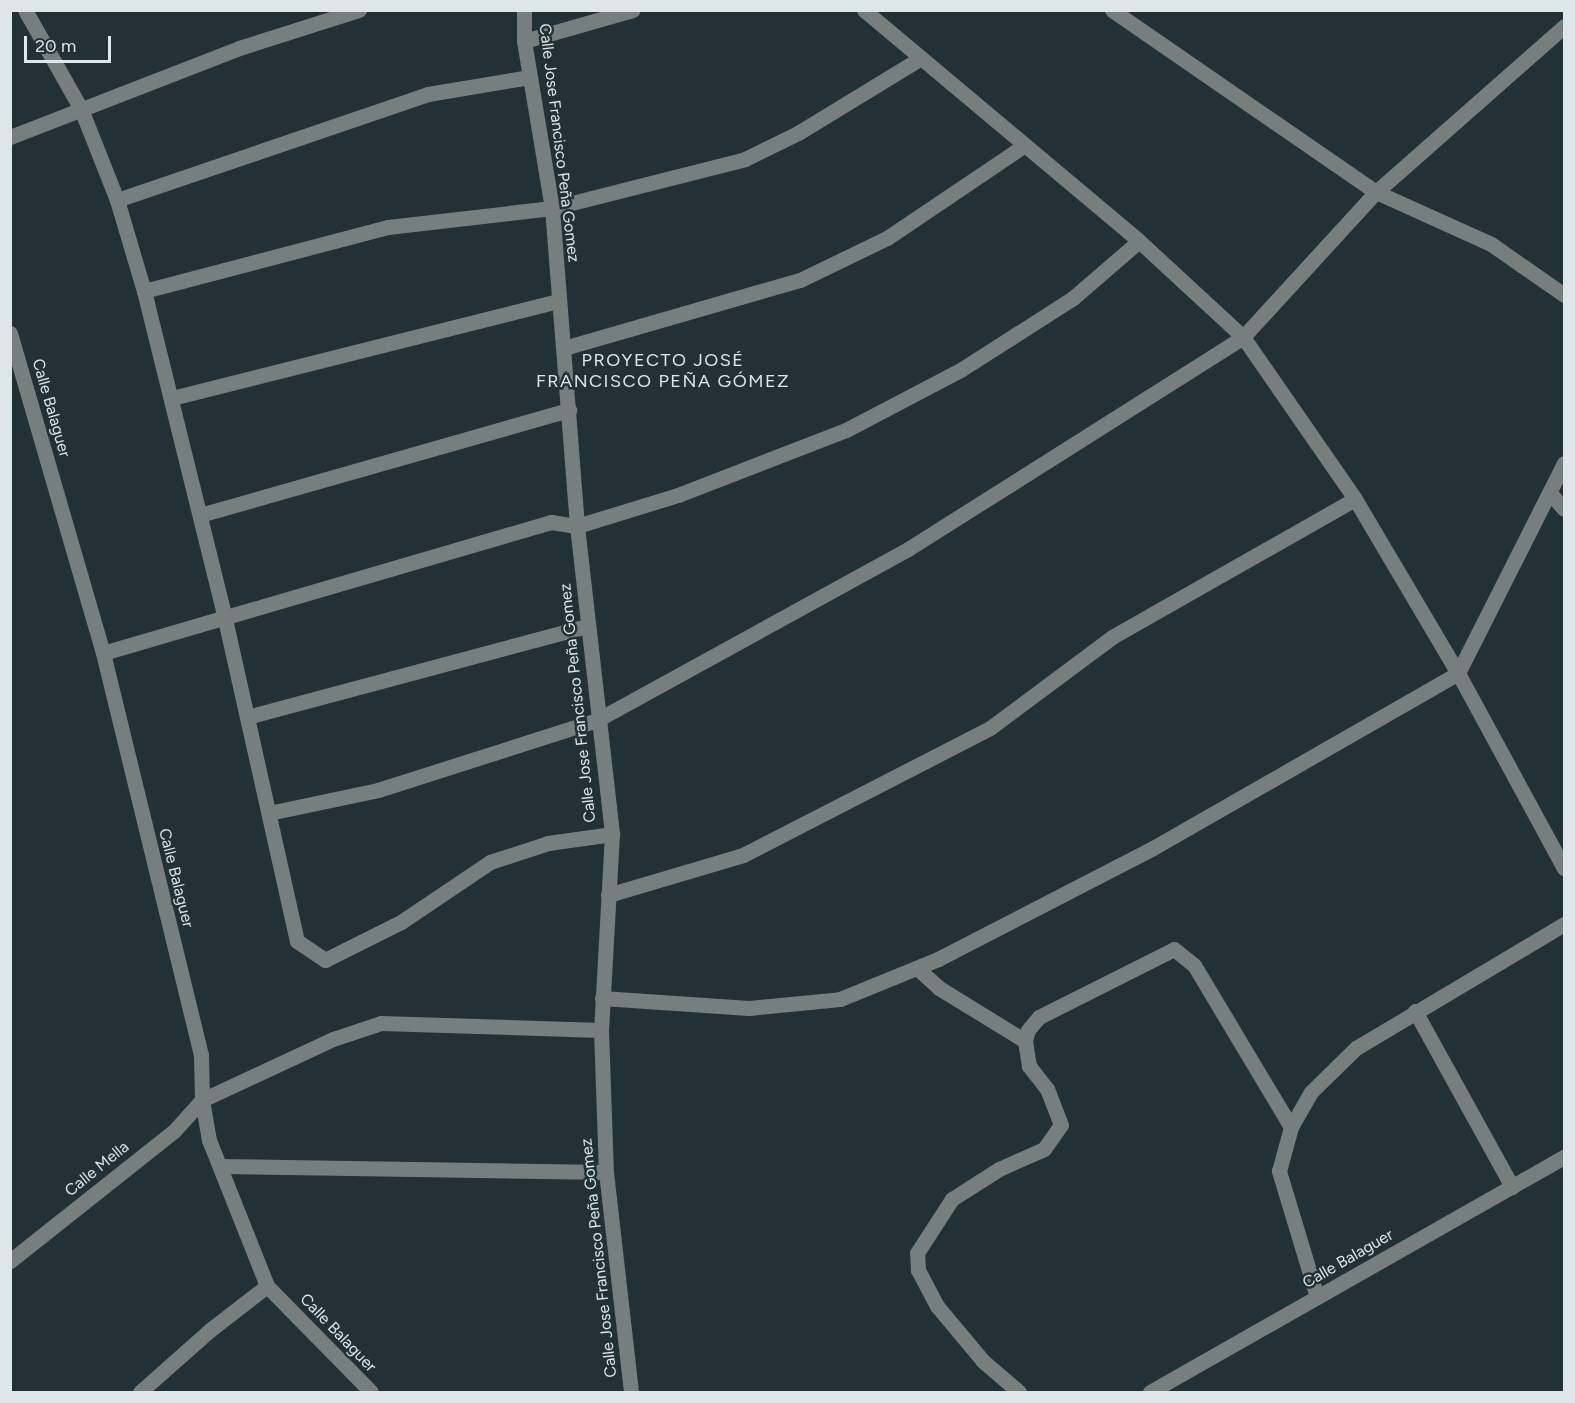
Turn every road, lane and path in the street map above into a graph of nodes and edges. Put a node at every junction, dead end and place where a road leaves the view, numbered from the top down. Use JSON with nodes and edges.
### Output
{"nodes":[{"id":1,"x":25,"y":10,"type":"edge"},
{"id":2,"x":359,"y":10,"type":"edge"},
{"id":3,"x":524,"y":10,"type":"edge"},
{"id":4,"x":633,"y":10,"type":"edge"},
{"id":5,"x":864,"y":10,"type":"edge"},
{"id":6,"x":1112,"y":10,"type":"edge"},
{"id":7,"x":1564,"y":26,"type":"edge"},
{"id":8,"x":524,"y":41,"type":"junction"},
{"id":9,"x":921,"y":58,"type":"junction"},
{"id":10,"x":530,"y":77,"type":"junction"},
{"id":11,"x":81,"y":109,"type":"junction"},
{"id":12,"x":10,"y":136,"type":"edge"},
{"id":13,"x":1025,"y":145,"type":"junction"},
{"id":14,"x":1376,"y":192,"type":"junction"},
{"id":15,"x":117,"y":200,"type":"junction"},
{"id":16,"x":552,"y":208,"type":"junction"},
{"id":17,"x":1139,"y":241,"type":"junction"},
{"id":18,"x":144,"y":291,"type":"junction"},
{"id":19,"x":1564,"y":295,"type":"edge"},
{"id":20,"x":560,"y":301,"type":"junction"},
{"id":21,"x":10,"y":333,"type":"edge"},
{"id":22,"x":1243,"y":337,"type":"junction"},
{"id":23,"x":564,"y":348,"type":"junction"},
{"id":24,"x":172,"y":398,"type":"junction"},
{"id":25,"x":569,"y":410,"type":"junction"},
{"id":26,"x":1564,"y":463,"type":"edge"},
{"id":27,"x":1550,"y":493,"type":"junction"},
{"id":28,"x":1355,"y":499,"type":"junction"},
{"id":29,"x":1564,"y":509,"type":"edge"},
{"id":30,"x":200,"y":515,"type":"junction"},
{"id":31,"x":577,"y":526,"type":"junction"},
{"id":32,"x":225,"y":619,"type":"junction"},
{"id":33,"x":587,"y":626,"type":"junction"},
{"id":34,"x":103,"y":653,"type":"junction"},
{"id":35,"x":1458,"y":673,"type":"junction"},
{"id":36,"x":247,"y":717,"type":"junction"},
{"id":37,"x":597,"y":720,"type":"junction"},
{"id":38,"x":269,"y":813,"type":"junction"},
{"id":39,"x":612,"y":834,"type":"junction"},
{"id":40,"x":1564,"y":868,"type":"edge"},
{"id":41,"x":608,"y":896,"type":"junction"},
{"id":42,"x":1564,"y":924,"type":"edge"},
{"id":43,"x":917,"y":968,"type":"junction"},
{"id":44,"x":602,"y":998,"type":"junction"},
{"id":45,"x":1415,"y":1011,"type":"junction"},
{"id":46,"x":601,"y":1030,"type":"junction"},
{"id":47,"x":1025,"y":1041,"type":"junction"},
{"id":48,"x":202,"y":1100,"type":"junction"},
{"id":49,"x":1291,"y":1127,"type":"junction"},
{"id":50,"x":1564,"y":1157,"type":"edge"},
{"id":51,"x":221,"y":1166,"type":"junction"},
{"id":52,"x":606,"y":1172,"type":"junction"},
{"id":53,"x":1512,"y":1187,"type":"junction"},
{"id":54,"x":10,"y":1261,"type":"edge"},
{"id":55,"x":267,"y":1286,"type":"junction"},
{"id":56,"x":1317,"y":1298,"type":"junction"},
{"id":57,"x":140,"y":1392,"type":"edge"},
{"id":58,"x":371,"y":1392,"type":"edge"},
{"id":59,"x":631,"y":1392,"type":"edge"},
{"id":60,"x":1019,"y":1392,"type":"edge"},
{"id":61,"x":1150,"y":1392,"type":"edge"}],
"edges":[{"from":1,"to":11,"type":"street"},
{"from":2,"to":11,"type":"street"},
{"from":3,"to":8,"type":"street","name":"Calle Jose Francisco Peña Gomez"},
{"from":4,"to":8,"type":"street"},
{"from":5,"to":9,"type":"street"},
{"from":6,"to":14,"type":"street"},
{"from":7,"to":14,"type":"street"},
{"from":8,"to":10,"type":"street","name":"Calle Jose Francisco Peña Gomez"},
{"from":9,"to":13,"type":"street"},
{"from":9,"to":16,"type":"street"},
{"from":10,"to":15,"type":"street"},
{"from":10,"to":16,"type":"street","name":"Calle Jose Francisco Peña Gomez"},
{"from":11,"to":12,"type":"street"},
{"from":11,"to":15,"type":"street"},
{"from":13,"to":17,"type":"street"},
{"from":13,"to":23,"type":"street"},
{"from":14,"to":19,"type":"street"},
{"from":14,"to":22,"type":"street"},
{"from":15,"to":18,"type":"street"},
{"from":16,"to":18,"type":"street"},
{"from":16,"to":20,"type":"street","name":"Calle Jose Francisco Peña Gomez"},
{"from":17,"to":22,"type":"street"},
{"from":17,"to":31,"type":"street"},
{"from":18,"to":24,"type":"street"},
{"from":20,"to":23,"type":"street","name":"Calle Jose Francisco Peña Gomez"},
{"from":20,"to":24,"type":"street"},
{"from":21,"to":34,"type":"street","name":"Calle Balaguer"},
{"from":22,"to":28,"type":"street"},
{"from":22,"to":37,"type":"street"},
{"from":23,"to":25,"type":"street","name":"Calle Jose Francisco Peña Gomez"},
{"from":24,"to":30,"type":"street"},
{"from":25,"to":30,"type":"street"},
{"from":25,"to":31,"type":"street","name":"Calle Jose Francisco Peña Gomez"},
{"from":26,"to":27,"type":"street"},
{"from":27,"to":29,"type":"street"},
{"from":27,"to":35,"type":"street"},
{"from":28,"to":35,"type":"street"},
{"from":28,"to":41,"type":"street"},
{"from":30,"to":32,"type":"street"},
{"from":31,"to":32,"type":"street"},
{"from":31,"to":33,"type":"street","name":"Calle Jose Francisco Peña Gomez"},
{"from":32,"to":34,"type":"street"},
{"from":32,"to":36,"type":"street"},
{"from":33,"to":36,"type":"street"},
{"from":33,"to":37,"type":"street","name":"Calle Jose Francisco Peña Gomez"},
{"from":34,"to":48,"type":"street","name":"Calle Balaguer"},
{"from":35,"to":40,"type":"street"},
{"from":35,"to":43,"type":"street"},
{"from":36,"to":38,"type":"street"},
{"from":37,"to":38,"type":"street"},
{"from":37,"to":39,"type":"street","name":"Calle Jose Francisco Peña Gomez"},
{"from":38,"to":39,"type":"street"},
{"from":39,"to":41,"type":"street","name":"Calle Jose Francisco Peña Gomez"},
{"from":41,"to":44,"type":"street","name":"Calle Jose Francisco Peña Gomez"},
{"from":42,"to":45,"type":"street"},
{"from":43,"to":44,"type":"street"},
{"from":43,"to":47,"type":"street"},
{"from":44,"to":46,"type":"street","name":"Calle Jose Francisco Peña Gomez"},
{"from":45,"to":49,"type":"street"},
{"from":45,"to":53,"type":"street"},
{"from":46,"to":48,"type":"street"},
{"from":46,"to":52,"type":"street","name":"Calle Jose Francisco Peña Gomez"},
{"from":47,"to":49,"type":"street"},
{"from":47,"to":60,"type":"street"},
{"from":48,"to":51,"type":"street","name":"Calle Balaguer"},
{"from":48,"to":54,"type":"street","name":"Calle Mella"},
{"from":49,"to":56,"type":"street"},
{"from":50,"to":53,"type":"street","name":"Calle Balaguer"},
{"from":51,"to":52,"type":"street"},
{"from":51,"to":55,"type":"street","name":"Calle Balaguer"},
{"from":52,"to":59,"type":"street","name":"Calle Jose Francisco Peña Gomez"},
{"from":53,"to":56,"type":"street","name":"Calle Balaguer"},
{"from":55,"to":57,"type":"street"},
{"from":55,"to":58,"type":"street","name":"Calle Balaguer"},
{"from":56,"to":61,"type":"street","name":"Calle Balaguer"}]}
